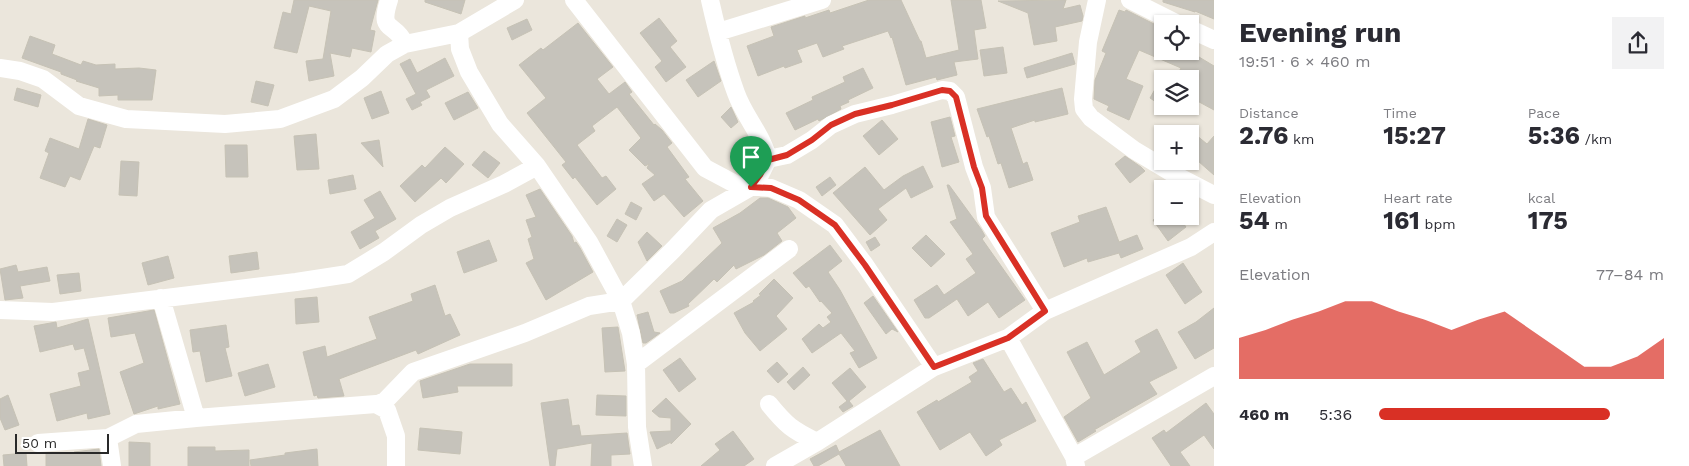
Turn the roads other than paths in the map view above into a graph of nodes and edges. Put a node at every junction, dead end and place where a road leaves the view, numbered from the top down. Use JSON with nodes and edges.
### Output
{"nodes":[{"id":1,"x":388,"y":0,"type":"edge"},
{"id":2,"x":515,"y":0,"type":"edge"},
{"id":3,"x":574,"y":0,"type":"edge"},
{"id":4,"x":710,"y":0,"type":"edge"},
{"id":5,"x":822,"y":0,"type":"edge"},
{"id":6,"x":1097,"y":0,"type":"edge"},
{"id":7,"x":1130,"y":0,"type":"edge"},
{"id":8,"x":1160,"y":15,"type":"edge"},
{"id":9,"x":718,"y":32,"type":"junction"},
{"id":10,"x":459,"y":33,"type":"junction"},
{"id":11,"x":1199,"y":33,"type":"edge"},
{"id":12,"x":1214,"y":40,"type":"edge"},
{"id":13,"x":405,"y":44,"type":"junction"},
{"id":14,"x":0,"y":68,"type":"edge"},
{"id":15,"x":768,"y":160,"type":"junction"},
{"id":16,"x":537,"y":166,"type":"junction"},
{"id":17,"x":751,"y":187,"type":"junction"},
{"id":18,"x":1214,"y":195,"type":"edge"},
{"id":19,"x":1214,"y":232,"type":"edge"},
{"id":20,"x":789,"y":248,"type":"dead end"},
{"id":21,"x":161,"y":298,"type":"junction"},
{"id":22,"x":621,"y":301,"type":"junction"},
{"id":23,"x":0,"y":310,"type":"edge"},
{"id":24,"x":1045,"y":311,"type":"junction"},
{"id":25,"x":1008,"y":338,"type":"junction"},
{"id":26,"x":636,"y":364,"type":"junction"},
{"id":27,"x":934,"y":367,"type":"junction"},
{"id":28,"x":1214,"y":376,"type":"edge"},
{"id":29,"x":378,"y":404,"type":"junction"},
{"id":30,"x":769,"y":404,"type":"dead end"},
{"id":31,"x":196,"y":418,"type":"junction"},
{"id":32,"x":108,"y":438,"type":"junction"},
{"id":33,"x":817,"y":442,"type":"junction"},
{"id":34,"x":38,"y":443,"type":"dead end"},
{"id":35,"x":798,"y":460,"type":"edge"},
{"id":36,"x":1075,"y":462,"type":"edge"},
{"id":37,"x":112,"y":466,"type":"edge"},
{"id":38,"x":396,"y":466,"type":"edge"},
{"id":39,"x":643,"y":466,"type":"edge"},
{"id":40,"x":776,"y":466,"type":"edge"}],
"edges":[{"from":1,"to":13,"type":"street"},
{"from":2,"to":10,"type":"street"},
{"from":3,"to":17,"type":"street"},
{"from":4,"to":9,"type":"street"},
{"from":5,"to":9,"type":"street"},
{"from":6,"to":18,"type":"street"},
{"from":7,"to":8,"type":"street"},
{"from":9,"to":15,"type":"street"},
{"from":10,"to":13,"type":"street"},
{"from":10,"to":16,"type":"street"},
{"from":11,"to":12,"type":"street"},
{"from":13,"to":14,"type":"street"},
{"from":15,"to":17,"type":"street"},
{"from":15,"to":24,"type":"street"},
{"from":16,"to":21,"type":"street"},
{"from":16,"to":22,"type":"street"},
{"from":17,"to":22,"type":"street"},
{"from":17,"to":27,"type":"street"},
{"from":19,"to":24,"type":"street"},
{"from":20,"to":26,"type":"street"},
{"from":21,"to":23,"type":"street"},
{"from":21,"to":31,"type":"street"},
{"from":22,"to":26,"type":"street"},
{"from":22,"to":29,"type":"street"},
{"from":24,"to":25,"type":"street"},
{"from":25,"to":27,"type":"street"},
{"from":25,"to":36,"type":"street"},
{"from":26,"to":39,"type":"street"},
{"from":27,"to":33,"type":"street"},
{"from":28,"to":36,"type":"street"},
{"from":29,"to":31,"type":"street"},
{"from":29,"to":38,"type":"street"},
{"from":30,"to":33,"type":"street"},
{"from":31,"to":32,"type":"street"},
{"from":32,"to":34,"type":"street"},
{"from":32,"to":37,"type":"street"},
{"from":33,"to":35,"type":"street"},
{"from":35,"to":40,"type":"street"}]}
